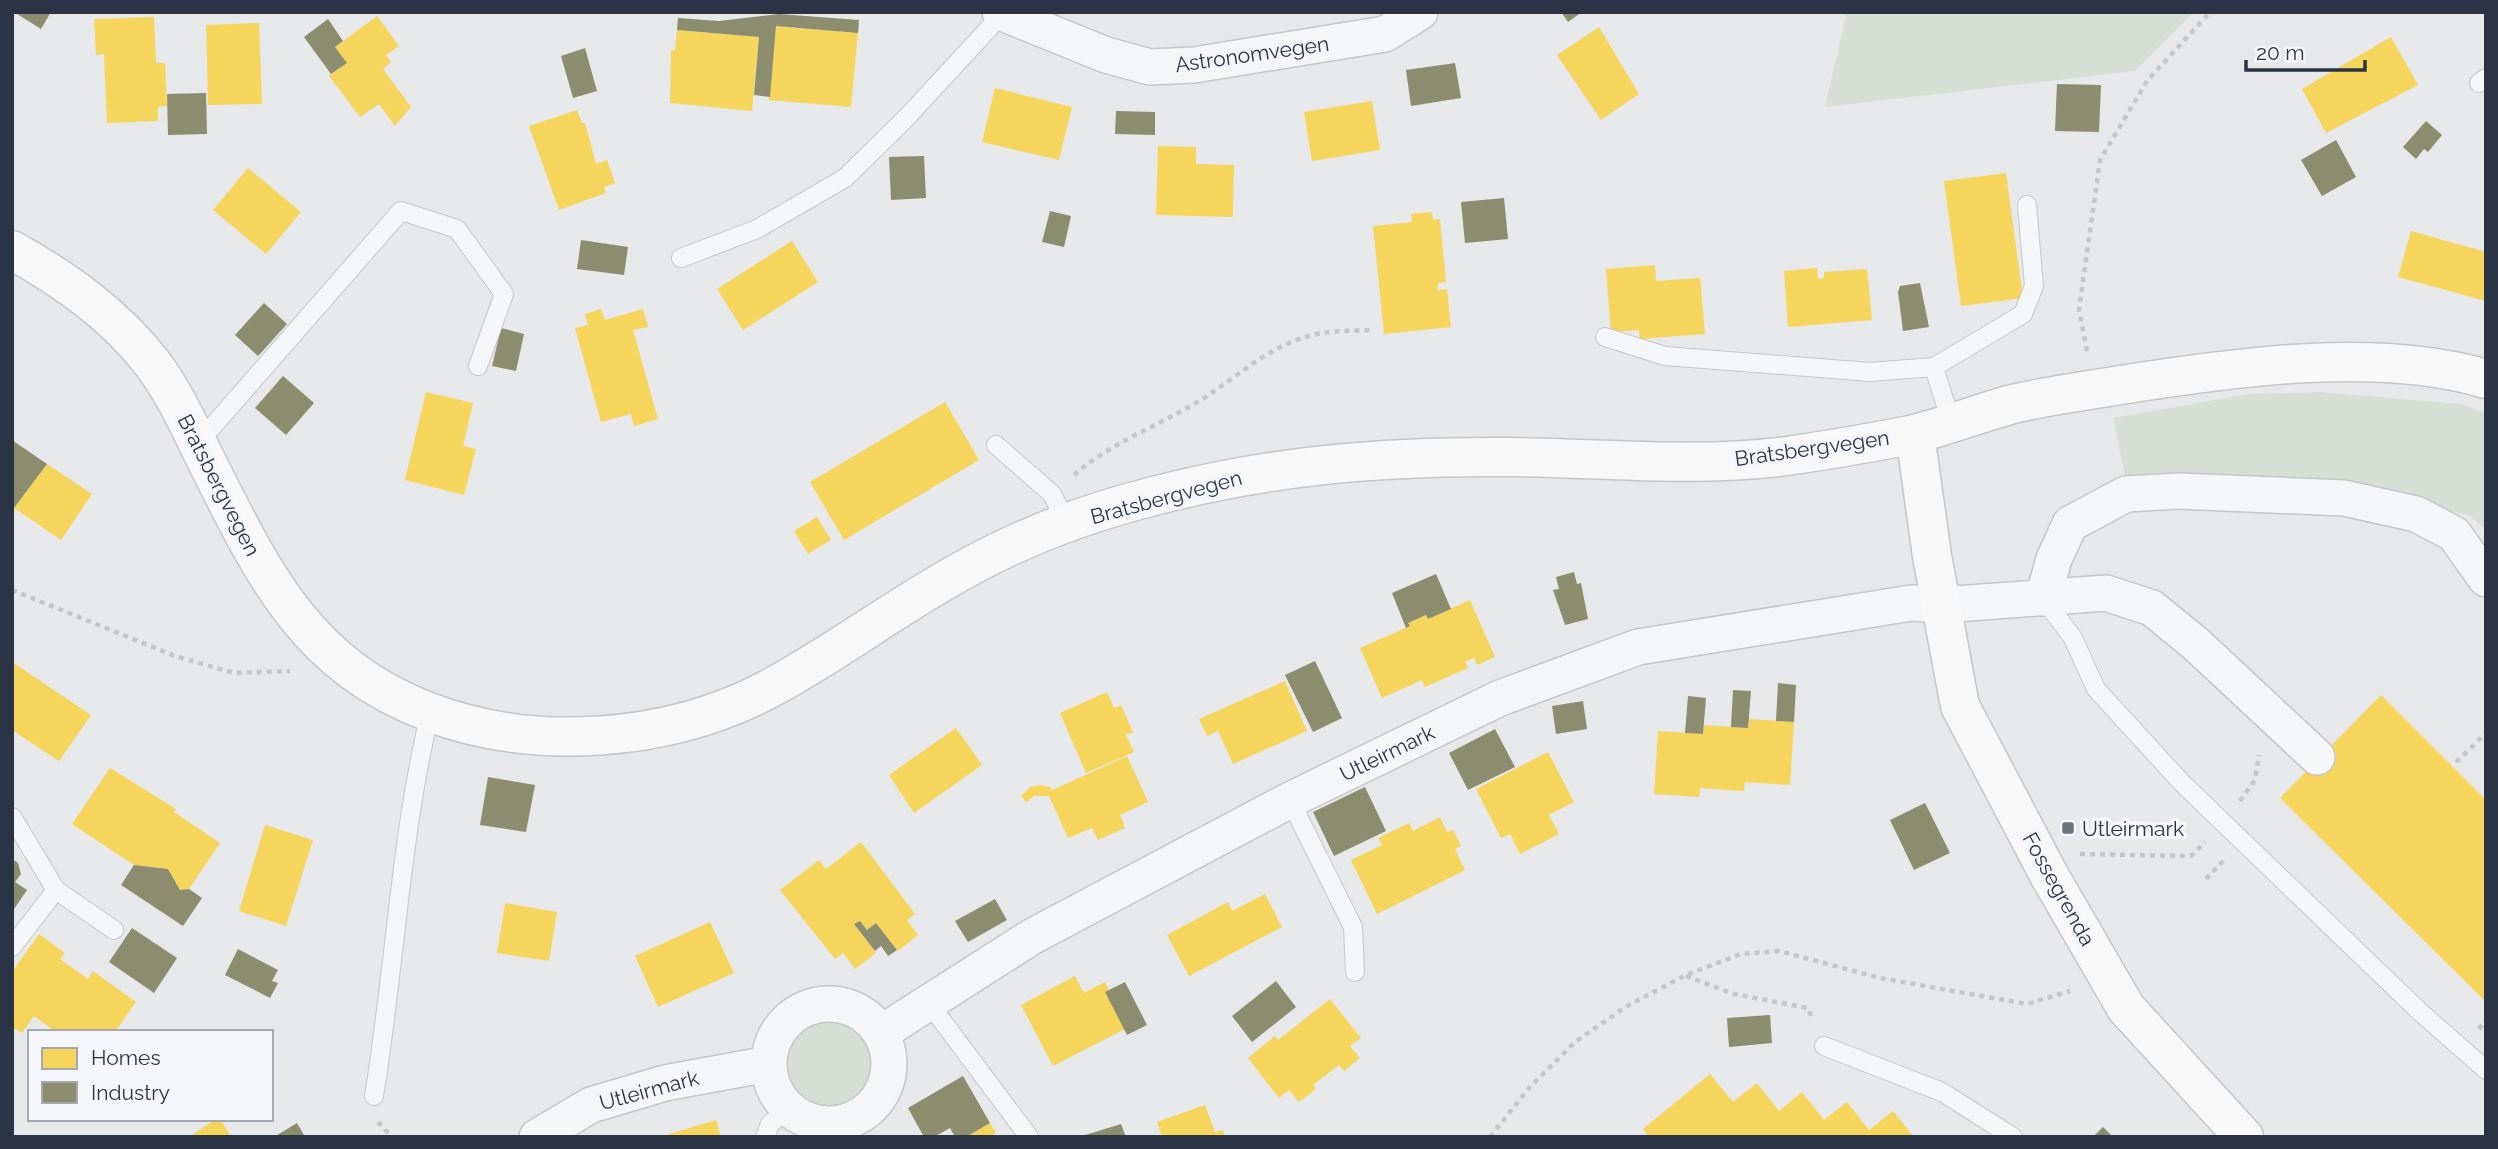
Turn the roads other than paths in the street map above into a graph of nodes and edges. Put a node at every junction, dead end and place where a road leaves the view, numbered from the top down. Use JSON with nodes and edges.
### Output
{"nodes":[{"id":1,"x":1420,"y":12,"type":"edge"},
{"id":2,"x":1003,"y":13,"type":"edge"},
{"id":3,"x":2027,"y":205,"type":"dead end"},
{"id":4,"x":12,"y":250,"type":"edge"},
{"id":5,"x":681,"y":258,"type":"dead end"},
{"id":6,"x":1605,"y":337,"type":"dead end"},
{"id":7,"x":478,"y":366,"type":"dead end"},
{"id":8,"x":1934,"y":367,"type":"junction"},
{"id":9,"x":2486,"y":379,"type":"edge"},
{"id":10,"x":1951,"y":422,"type":"junction"},
{"id":11,"x":1915,"y":434,"type":"junction"},
{"id":12,"x":198,"y":443,"type":"junction"},
{"id":13,"x":996,"y":445,"type":"dead end"},
{"id":14,"x":1059,"y":509,"type":"junction"},
{"id":15,"x":2486,"y":579,"type":"edge"},
{"id":16,"x":2043,"y":598,"type":"junction"},
{"id":17,"x":1941,"y":605,"type":"junction"},
{"id":18,"x":430,"y":713,"type":"junction"},
{"id":19,"x":2317,"y":757,"type":"dead end"},
{"id":20,"x":1290,"y":800,"type":"junction"},
{"id":21,"x":12,"y":817,"type":"edge"},
{"id":22,"x":56,"y":890,"type":"junction"},
{"id":23,"x":114,"y":930,"type":"dead end"},
{"id":24,"x":12,"y":947,"type":"edge"},
{"id":25,"x":1355,"y":972,"type":"dead end"},
{"id":26,"x":928,"y":1002,"type":"junction"},
{"id":27,"x":881,"y":1033,"type":"junction"},
{"id":28,"x":1824,"y":1046,"type":"road end"},
{"id":29,"x":768,"y":1064,"type":"junction"},
{"id":30,"x":2486,"y":1070,"type":"edge"},
{"id":31,"x":374,"y":1096,"type":"dead end"},
{"id":32,"x":787,"y":1109,"type":"junction"},
{"id":33,"x":537,"y":1137,"type":"edge"},
{"id":34,"x":765,"y":1137,"type":"edge"},
{"id":35,"x":1030,"y":1137,"type":"edge"},
{"id":36,"x":2014,"y":1137,"type":"edge"},
{"id":37,"x":2244,"y":1137,"type":"edge"}],
"edges":[{"from":1,"to":2,"type":"street","name":"Astronomvegen"},
{"from":2,"to":5,"type":"lane","name":"Astronomvegen"},
{"from":3,"to":8,"type":"lane"},
{"from":4,"to":12,"type":"main road","name":"Bratsbergvegen"},
{"from":6,"to":8,"type":"lane"},
{"from":7,"to":12,"type":"lane"},
{"from":8,"to":10,"type":"lane"},
{"from":9,"to":10,"type":"main road","name":"Bratsbergvegen"},
{"from":10,"to":11,"type":"main road","name":"Bratsbergvegen"},
{"from":11,"to":14,"type":"main road","name":"Bratsbergvegen"},
{"from":11,"to":17,"type":"main road","name":"Fossegrenda"},
{"from":12,"to":18,"type":"main road","name":"Bratsbergvegen"},
{"from":13,"to":14,"type":"lane"},
{"from":14,"to":18,"type":"main road","name":"Bratsbergvegen"},
{"from":15,"to":16,"type":"street"},
{"from":16,"to":17,"type":"street"},
{"from":16,"to":19,"type":"street"},
{"from":16,"to":30,"type":"lane"},
{"from":17,"to":20,"type":"street","name":"Utleirmark"},
{"from":17,"to":37,"type":"main road","name":"Fossegrenda"},
{"from":18,"to":31,"type":"lane"},
{"from":20,"to":25,"type":"lane"},
{"from":20,"to":26,"type":"street","name":"Utleirmark"},
{"from":21,"to":22,"type":"lane"},
{"from":22,"to":23,"type":"lane"},
{"from":22,"to":24,"type":"lane"},
{"from":26,"to":27,"type":"street","name":"Utleirmark"},
{"from":26,"to":35,"type":"lane"},
{"from":27,"to":29,"type":"street"},
{"from":27,"to":32,"type":"street"},
{"from":28,"to":36,"type":"lane"},
{"from":29,"to":32,"type":"street"},
{"from":29,"to":33,"type":"street","name":"Utleirmark"},
{"from":32,"to":34,"type":"lane"}]}
